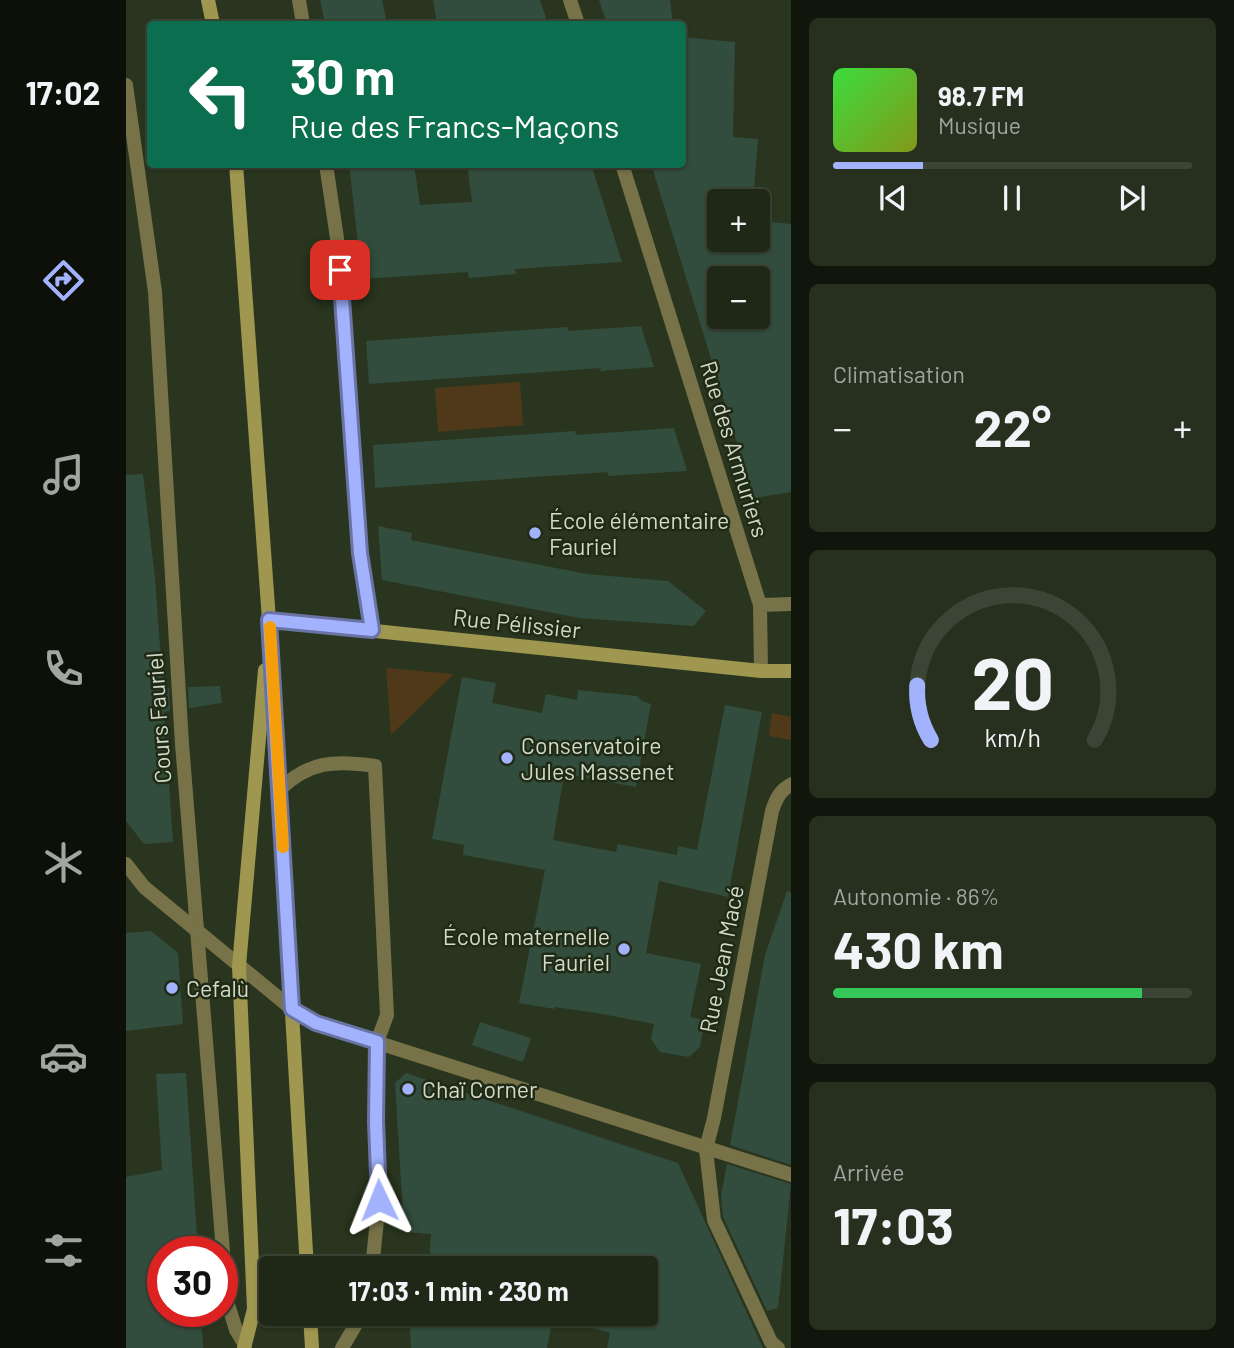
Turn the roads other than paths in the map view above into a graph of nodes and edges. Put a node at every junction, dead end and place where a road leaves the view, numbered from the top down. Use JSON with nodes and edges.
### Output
{"nodes":[{"id":1,"x":208,"y":0,"type":"edge"},
{"id":2,"x":299,"y":0,"type":"edge"},
{"id":3,"x":570,"y":0,"type":"edge"},
{"id":4,"x":213,"y":21,"type":"edge"},
{"id":5,"x":302,"y":21,"type":"edge"},
{"id":6,"x":577,"y":21,"type":"edge"},
{"id":7,"x":126,"y":85,"type":"edge"},
{"id":8,"x":236,"y":168,"type":"edge"},
{"id":9,"x":327,"y":168,"type":"edge"},
{"id":10,"x":623,"y":168,"type":"edge"},
{"id":11,"x":791,"y":604,"type":"edge"},
{"id":12,"x":760,"y":605,"type":"junction"},
{"id":13,"x":269,"y":620,"type":"junction"},
{"id":14,"x":372,"y":630,"type":"junction"},
{"id":15,"x":761,"y":671,"type":"junction"},
{"id":16,"x":791,"y":671,"type":"edge"},
{"id":17,"x":791,"y":784,"type":"edge"},
{"id":18,"x":279,"y":790,"type":"junction"},
{"id":19,"x":126,"y":864,"type":"edge"},
{"id":20,"x":197,"y":931,"type":"junction"},
{"id":21,"x":239,"y":966,"type":"junction"},
{"id":22,"x":292,"y":1009,"type":"junction"},
{"id":23,"x":377,"y":1042,"type":"junction"},
{"id":24,"x":706,"y":1149,"type":"junction"},
{"id":25,"x":791,"y":1175,"type":"edge"},
{"id":26,"x":306,"y":1256,"type":"edge"},
{"id":27,"x":373,"y":1256,"type":"edge"},
{"id":28,"x":311,"y":1326,"type":"edge"},
{"id":29,"x":355,"y":1326,"type":"edge"},
{"id":30,"x":244,"y":1347,"type":"edge"},
{"id":31,"x":312,"y":1348,"type":"edge"},
{"id":32,"x":342,"y":1348,"type":"edge"},
{"id":33,"x":778,"y":1348,"type":"edge"}],
"edges":[{"from":1,"to":4,"type":"main road"},
{"from":2,"to":5,"type":"street"},
{"from":3,"to":6,"type":"street"},
{"from":7,"to":20,"type":"street","name":"Cours Fauriel"},
{"from":8,"to":13,"type":"main road","name":"Cours Fauriel"},
{"from":9,"to":14,"type":"street"},
{"from":10,"to":12,"type":"street","name":"Rue des Armuriers"},
{"from":11,"to":12,"type":"street"},
{"from":12,"to":15,"type":"street","name":"Rue des Armuriers"},
{"from":13,"to":14,"type":"main road","name":"Rue Pélissier"},
{"from":13,"to":18,"type":"main road","name":"Cours Fauriel"},
{"from":13,"to":21,"type":"main road","name":"Cours Fauriel"},
{"from":14,"to":15,"type":"main road","name":"Rue Pélissier"},
{"from":15,"to":16,"type":"main road","name":"Rue Pélissier"},
{"from":17,"to":24,"type":"street","name":"Rue Jean Macé"},
{"from":18,"to":22,"type":"main road","name":"Cours Fauriel"},
{"from":18,"to":23,"type":"street"},
{"from":19,"to":20,"type":"street"},
{"from":20,"to":21,"type":"street"},
{"from":20,"to":30,"type":"street","name":"Cours Fauriel"},
{"from":21,"to":22,"type":"street"},
{"from":21,"to":30,"type":"main road","name":"Cours Fauriel"},
{"from":22,"to":23,"type":"street"},
{"from":22,"to":26,"type":"main road","name":"Cours Fauriel"},
{"from":23,"to":24,"type":"street"},
{"from":23,"to":27,"type":"street"},
{"from":24,"to":25,"type":"street"},
{"from":24,"to":33,"type":"street"},
{"from":28,"to":31,"type":"main road"},
{"from":29,"to":32,"type":"street"}]}
